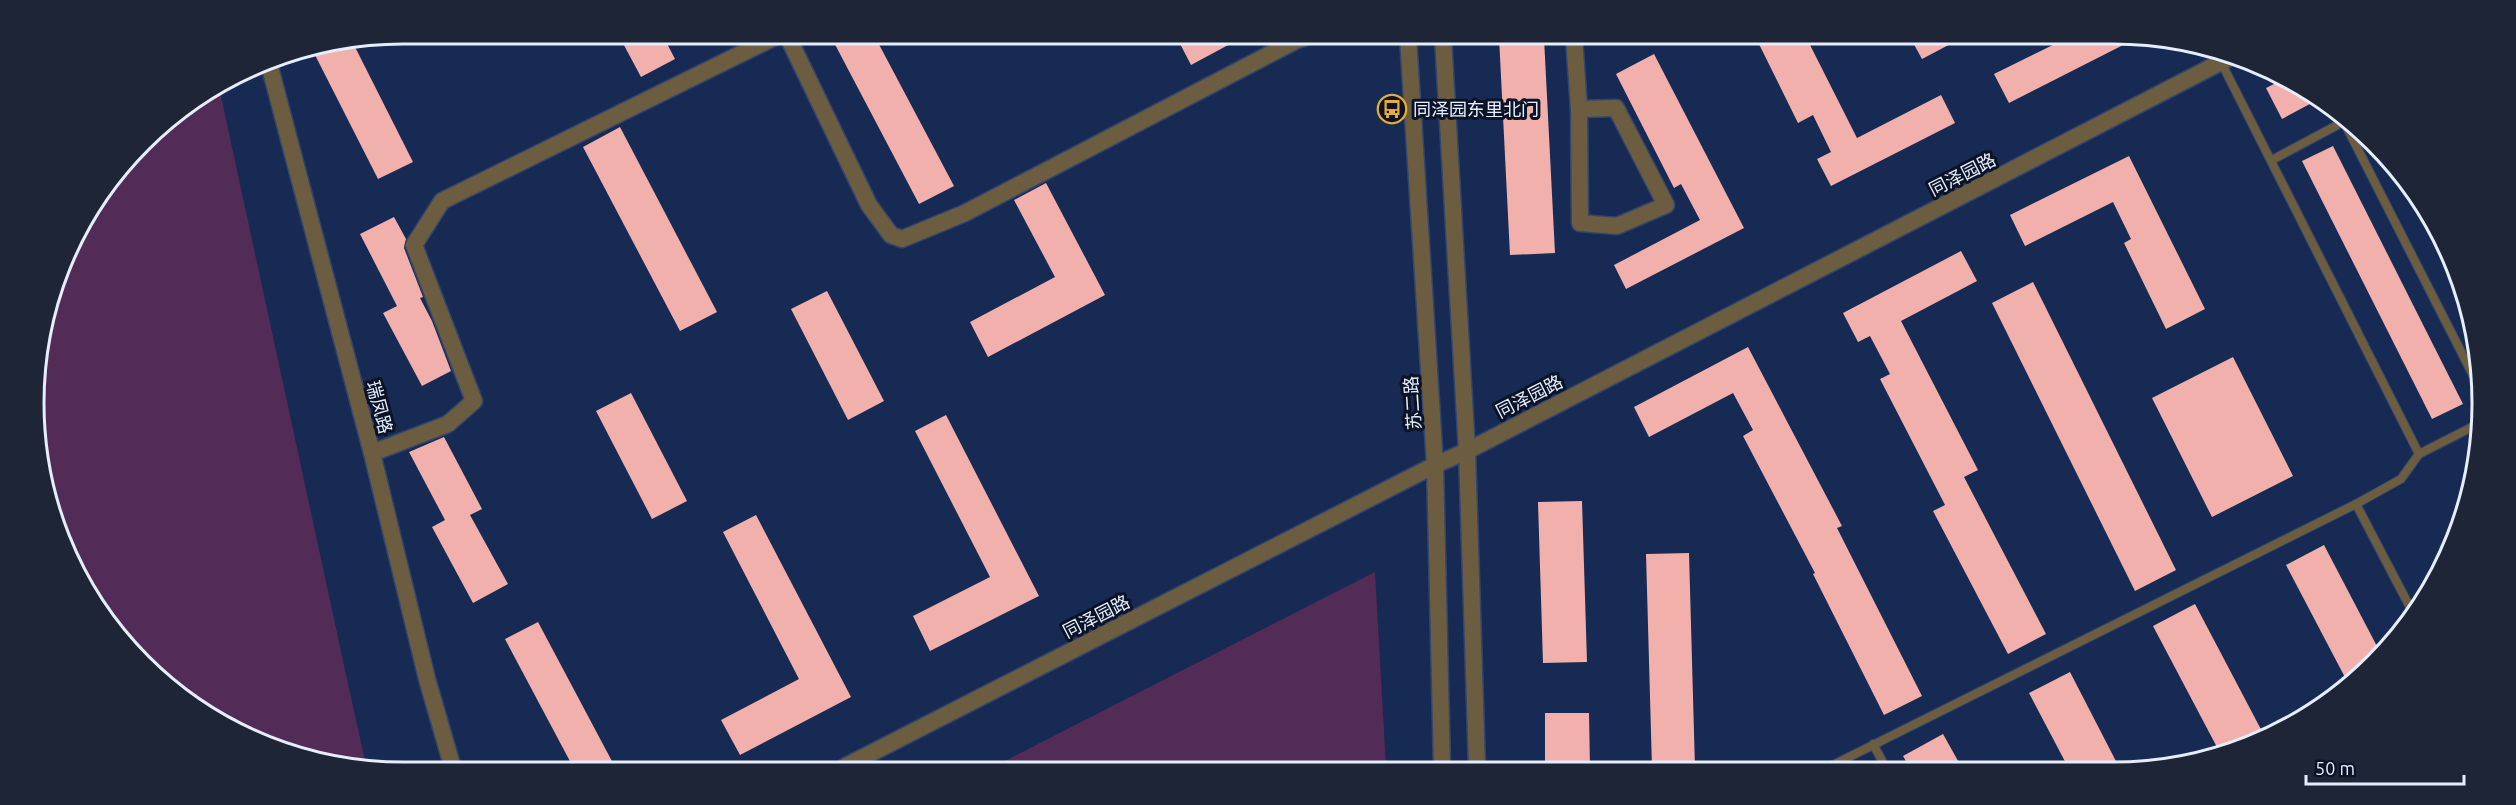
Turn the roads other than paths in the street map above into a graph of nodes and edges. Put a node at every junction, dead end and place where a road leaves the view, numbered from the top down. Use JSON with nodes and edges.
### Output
{"nodes":[{"id":1,"x":759,"y":44,"type":"edge"},
{"id":2,"x":792,"y":44,"type":"edge"},
{"id":3,"x":1289,"y":44,"type":"edge"},
{"id":4,"x":1408,"y":44,"type":"edge"},
{"id":5,"x":1443,"y":44,"type":"edge"},
{"id":6,"x":1574,"y":44,"type":"edge"},
{"id":7,"x":2219,"y":60,"type":"edge"},
{"id":8,"x":2224,"y":61,"type":"edge"},
{"id":9,"x":270,"y":69,"type":"edge"},
{"id":10,"x":1579,"y":109,"type":"junction"},
{"id":11,"x":2340,"y":124,"type":"edge"},
{"id":12,"x":2349,"y":132,"type":"edge"},
{"id":13,"x":2272,"y":160,"type":"junction"},
{"id":14,"x":2471,"y":371,"type":"edge"},
{"id":15,"x":2472,"y":427,"type":"edge"},
{"id":16,"x":1467,"y":451,"type":"junction"},
{"id":17,"x":372,"y":453,"type":"junction"},
{"id":18,"x":2419,"y":454,"type":"junction"},
{"id":19,"x":1435,"y":465,"type":"junction"},
{"id":20,"x":2356,"y":504,"type":"junction"},
{"id":21,"x":2409,"y":606,"type":"edge"},
{"id":22,"x":1873,"y":744,"type":"junction"},
{"id":23,"x":451,"y":762,"type":"edge"},
{"id":24,"x":854,"y":762,"type":"edge"},
{"id":25,"x":1442,"y":762,"type":"edge"},
{"id":26,"x":1477,"y":762,"type":"edge"},
{"id":27,"x":1838,"y":762,"type":"edge"},
{"id":28,"x":1883,"y":762,"type":"edge"}],
"edges":[{"from":1,"to":17,"type":"street"},
{"from":2,"to":3,"type":"street"},
{"from":4,"to":19,"type":"street","name":"苏二路"},
{"from":5,"to":16,"type":"street"},
{"from":6,"to":10,"type":"street"},
{"from":7,"to":16,"type":"street","name":"同泽园路"},
{"from":8,"to":13,"type":"lane"},
{"from":9,"to":17,"type":"street","name":"瑞凤路"},
{"from":10,"to":10,"type":"street"},
{"from":11,"to":13,"type":"lane"},
{"from":12,"to":14,"type":"lane"},
{"from":13,"to":18,"type":"lane"},
{"from":15,"to":18,"type":"lane"},
{"from":16,"to":19,"type":"street","name":"同泽园路"},
{"from":16,"to":26,"type":"street"},
{"from":17,"to":23,"type":"street","name":"瑞凤路"},
{"from":18,"to":20,"type":"lane"},
{"from":19,"to":24,"type":"street","name":"同泽园路"},
{"from":19,"to":25,"type":"street","name":"苏二路"},
{"from":20,"to":21,"type":"lane"},
{"from":20,"to":22,"type":"lane"},
{"from":22,"to":27,"type":"lane"},
{"from":22,"to":28,"type":"lane"}]}
